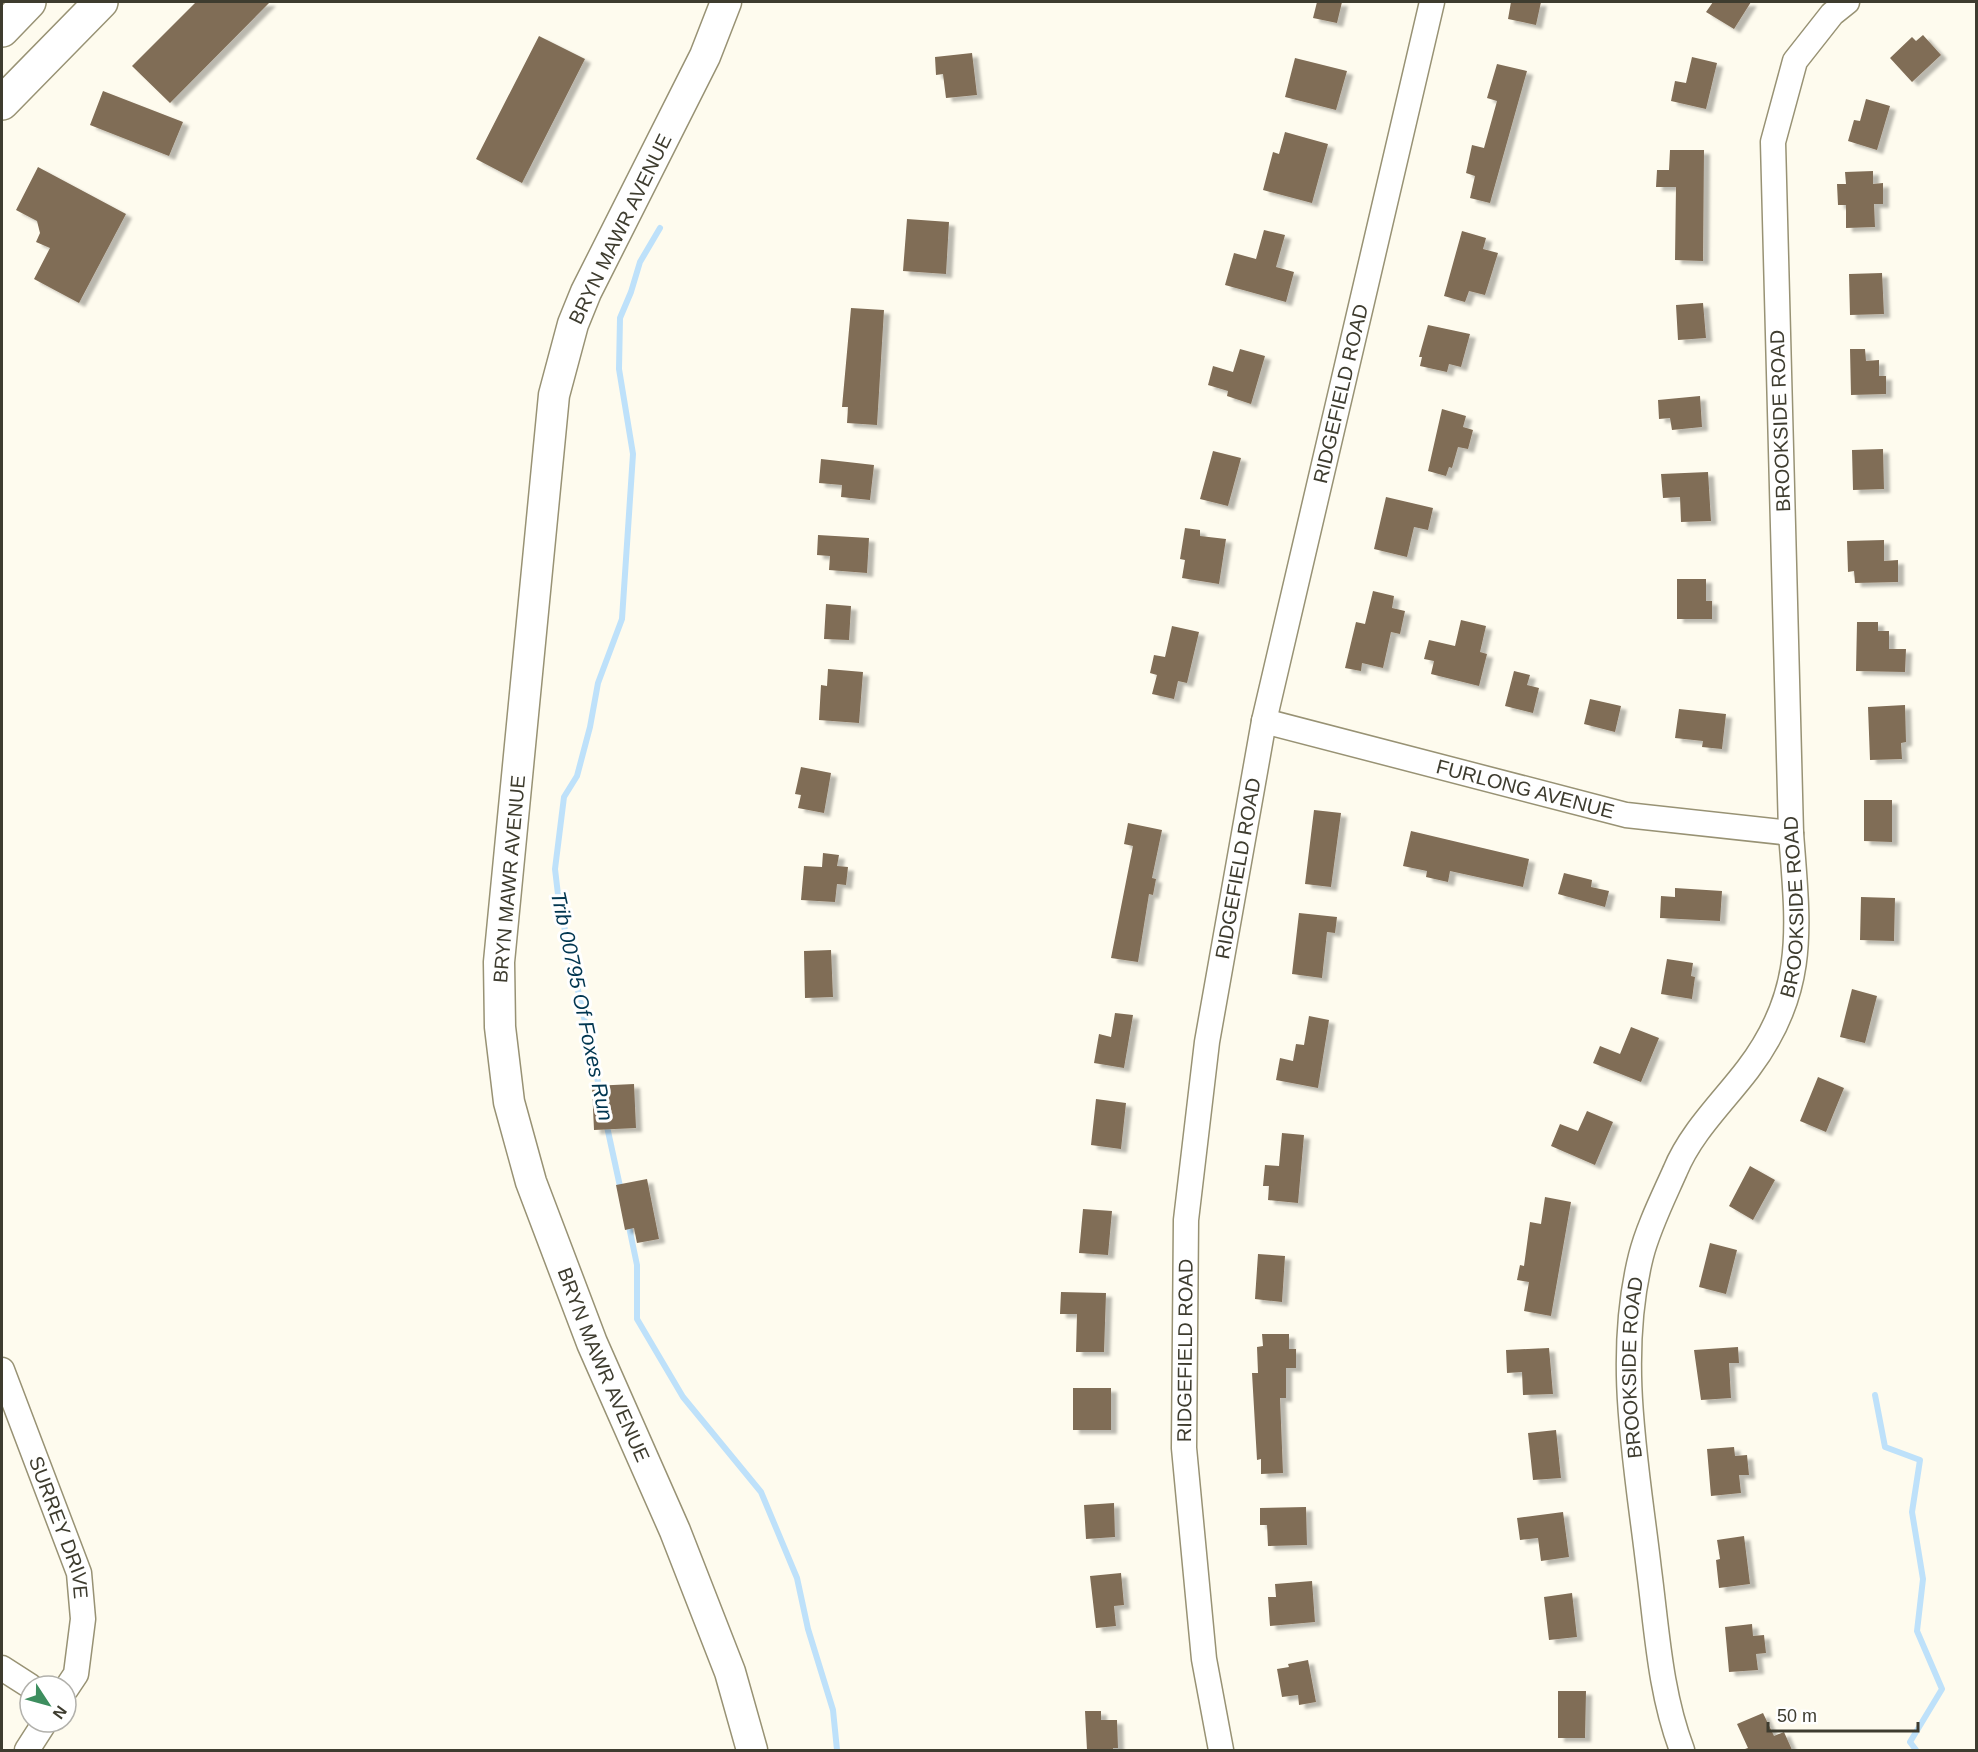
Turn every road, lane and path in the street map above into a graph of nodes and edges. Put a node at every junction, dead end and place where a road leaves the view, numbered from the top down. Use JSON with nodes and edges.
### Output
{"nodes":[{"id":1,"x":29,"y":2,"type":"edge"},
{"id":2,"x":101,"y":2,"type":"edge"},
{"id":3,"x":726,"y":2,"type":"edge"},
{"id":4,"x":1432,"y":2,"type":"edge"},
{"id":5,"x":1847,"y":2,"type":"edge"},
{"id":6,"x":2,"y":30,"type":"edge"},
{"id":7,"x":2,"y":103,"type":"edge"},
{"id":8,"x":1264,"y":721,"type":"junction"},
{"id":9,"x":1791,"y":833,"type":"junction"},
{"id":10,"x":2,"y":1370,"type":"edge"},
{"id":11,"x":2,"y":1668,"type":"edge"},
{"id":12,"x":76,"y":1674,"type":"edge"},
{"id":13,"x":18,"y":1678,"type":"edge"},
{"id":14,"x":37,"y":1734,"type":"edge"},
{"id":15,"x":27,"y":1750,"type":"edge"},
{"id":16,"x":752,"y":1750,"type":"edge"},
{"id":17,"x":1221,"y":1750,"type":"edge"},
{"id":18,"x":1683,"y":1750,"type":"edge"}],
"edges":[{"from":1,"to":6,"type":"highway"},
{"from":2,"to":7,"type":"highway"},
{"from":3,"to":16,"type":"main road","name":"BRYN MAWR AVENUE"},
{"from":4,"to":8,"type":"street","name":"RIDGEFIELD ROAD"},
{"from":5,"to":9,"type":"street","name":"BROOKSIDE ROAD"},
{"from":8,"to":9,"type":"street","name":"FURLONG AVENUE"},
{"from":8,"to":17,"type":"street","name":"RIDGEFIELD ROAD"},
{"from":9,"to":18,"type":"street","name":"BROOKSIDE ROAD"},
{"from":10,"to":12,"type":"street","name":"SURREY DRIVE"},
{"from":11,"to":13,"type":"street"},
{"from":14,"to":15,"type":"street"}]}
